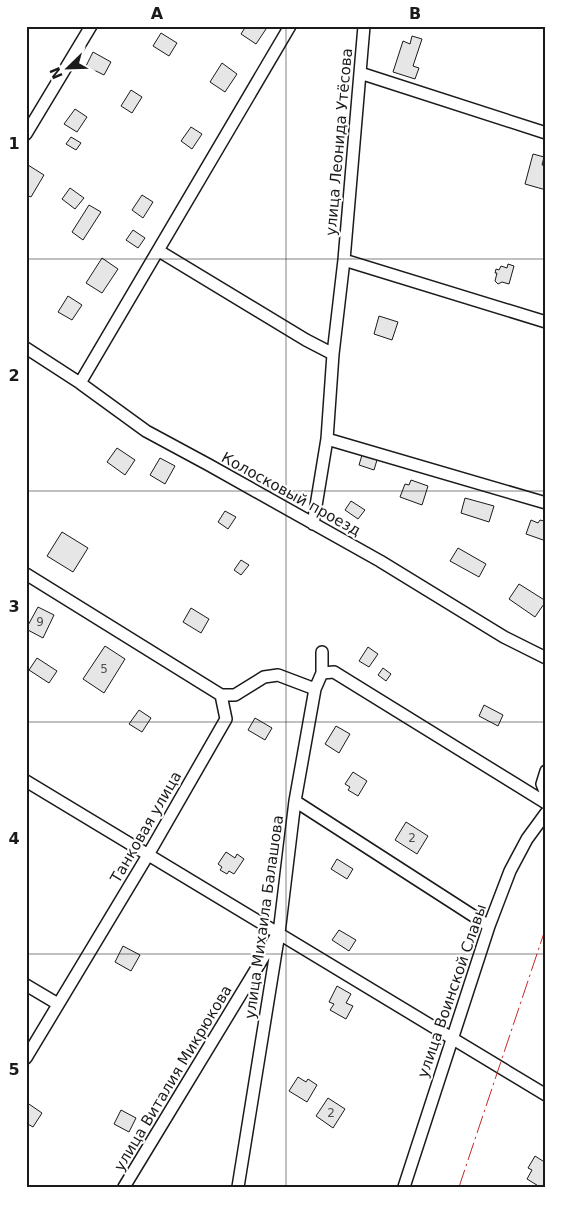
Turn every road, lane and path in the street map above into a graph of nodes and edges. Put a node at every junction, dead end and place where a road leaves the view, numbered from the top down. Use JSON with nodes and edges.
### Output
{"nodes":[{"id":1,"x":91,"y":26,"type":"edge"},
{"id":2,"x":290,"y":26,"type":"edge"},
{"id":3,"x":364,"y":26,"type":"edge"},
{"id":4,"x":360,"y":73,"type":"junction"},
{"id":5,"x":546,"y":133,"type":"edge"},
{"id":6,"x":26,"y":134,"type":"edge"},
{"id":7,"x":159,"y":251,"type":"junction"},
{"id":8,"x":344,"y":260,"type":"junction"},
{"id":9,"x":546,"y":322,"type":"edge"},
{"id":10,"x":26,"y":348,"type":"edge"},
{"id":11,"x":333,"y":354,"type":"junction"},
{"id":12,"x":80,"y":383,"type":"junction"},
{"id":13,"x":326,"y":439,"type":"junction"},
{"id":14,"x":546,"y":503,"type":"edge"},
{"id":15,"x":313,"y":524,"type":"junction"},
{"id":16,"x":26,"y":574,"type":"edge"},
{"id":17,"x":322,"y":652,"type":"dead end"},
{"id":18,"x":546,"y":658,"type":"edge"},
{"id":19,"x":322,"y":673,"type":"junction"},
{"id":20,"x":315,"y":689,"type":"junction"},
{"id":21,"x":221,"y":695,"type":"junction"},
{"id":22,"x":546,"y":771,"type":"edge"},
{"id":23,"x":26,"y":781,"type":"edge"},
{"id":24,"x":546,"y":794,"type":"edge"},
{"id":25,"x":295,"y":801,"type":"junction"},
{"id":26,"x":546,"y":803,"type":"edge"},
{"id":27,"x":546,"y":813,"type":"edge"},
{"id":28,"x":148,"y":855,"type":"junction"},
{"id":29,"x":489,"y":926,"type":"junction"},
{"id":30,"x":279,"y":933,"type":"junction"},
{"id":31,"x":26,"y":985,"type":"edge"},
{"id":32,"x":58,"y":1004,"type":"junction"},
{"id":33,"x":451,"y":1038,"type":"junction"},
{"id":34,"x":26,"y":1058,"type":"edge"},
{"id":35,"x":546,"y":1095,"type":"edge"},
{"id":36,"x":124,"y":1187,"type":"edge"},
{"id":37,"x":238,"y":1187,"type":"edge"},
{"id":38,"x":404,"y":1187,"type":"edge"}],
"edges":[{"from":1,"to":6,"type":"street"},
{"from":2,"to":7,"type":"street"},
{"from":3,"to":4,"type":"street","name":"улица Леонида Утёсова"},
{"from":4,"to":5,"type":"street"},
{"from":4,"to":8,"type":"street","name":"улица Леонида Утёсова"},
{"from":7,"to":11,"type":"street"},
{"from":7,"to":12,"type":"street"},
{"from":8,"to":9,"type":"street"},
{"from":8,"to":11,"type":"street","name":"улица Леонида Утёсова"},
{"from":10,"to":12,"type":"street","name":"Колосковый проезд"},
{"from":11,"to":13,"type":"street","name":"улица Леонида Утёсова"},
{"from":12,"to":15,"type":"street","name":"Колосковый проезд"},
{"from":13,"to":14,"type":"street"},
{"from":13,"to":15,"type":"street","name":"улица Леонида Утёсова"},
{"from":15,"to":18,"type":"street","name":"Колосковый проезд"},
{"from":16,"to":21,"type":"street"},
{"from":17,"to":19,"type":"street","name":"улица Михаила Балашова"},
{"from":19,"to":20,"type":"street","name":"улица Михаила Балашова"},
{"from":19,"to":26,"type":"street"},
{"from":20,"to":21,"type":"street"},
{"from":20,"to":25,"type":"street","name":"улица Михаила Балашова"},
{"from":21,"to":28,"type":"street","name":"Танковая улица"},
{"from":22,"to":24,"type":"street"},
{"from":23,"to":28,"type":"street"},
{"from":25,"to":29,"type":"street"},
{"from":25,"to":30,"type":"street","name":"улица Михаила Балашова"},
{"from":27,"to":29,"type":"street","name":"улица Воинской Славы"},
{"from":28,"to":30,"type":"street"},
{"from":28,"to":32,"type":"street","name":"Танковая улица"},
{"from":29,"to":33,"type":"street","name":"улица Воинской Славы"},
{"from":30,"to":33,"type":"street"},
{"from":30,"to":36,"type":"street","name":"улица Виталия Микрюкова"},
{"from":30,"to":37,"type":"street","name":"улица Михаила Балашова"},
{"from":31,"to":32,"type":"street"},
{"from":32,"to":34,"type":"street","name":"Танковая улица"},
{"from":33,"to":35,"type":"street"},
{"from":33,"to":38,"type":"street","name":"улица Воинской Славы"}]}
